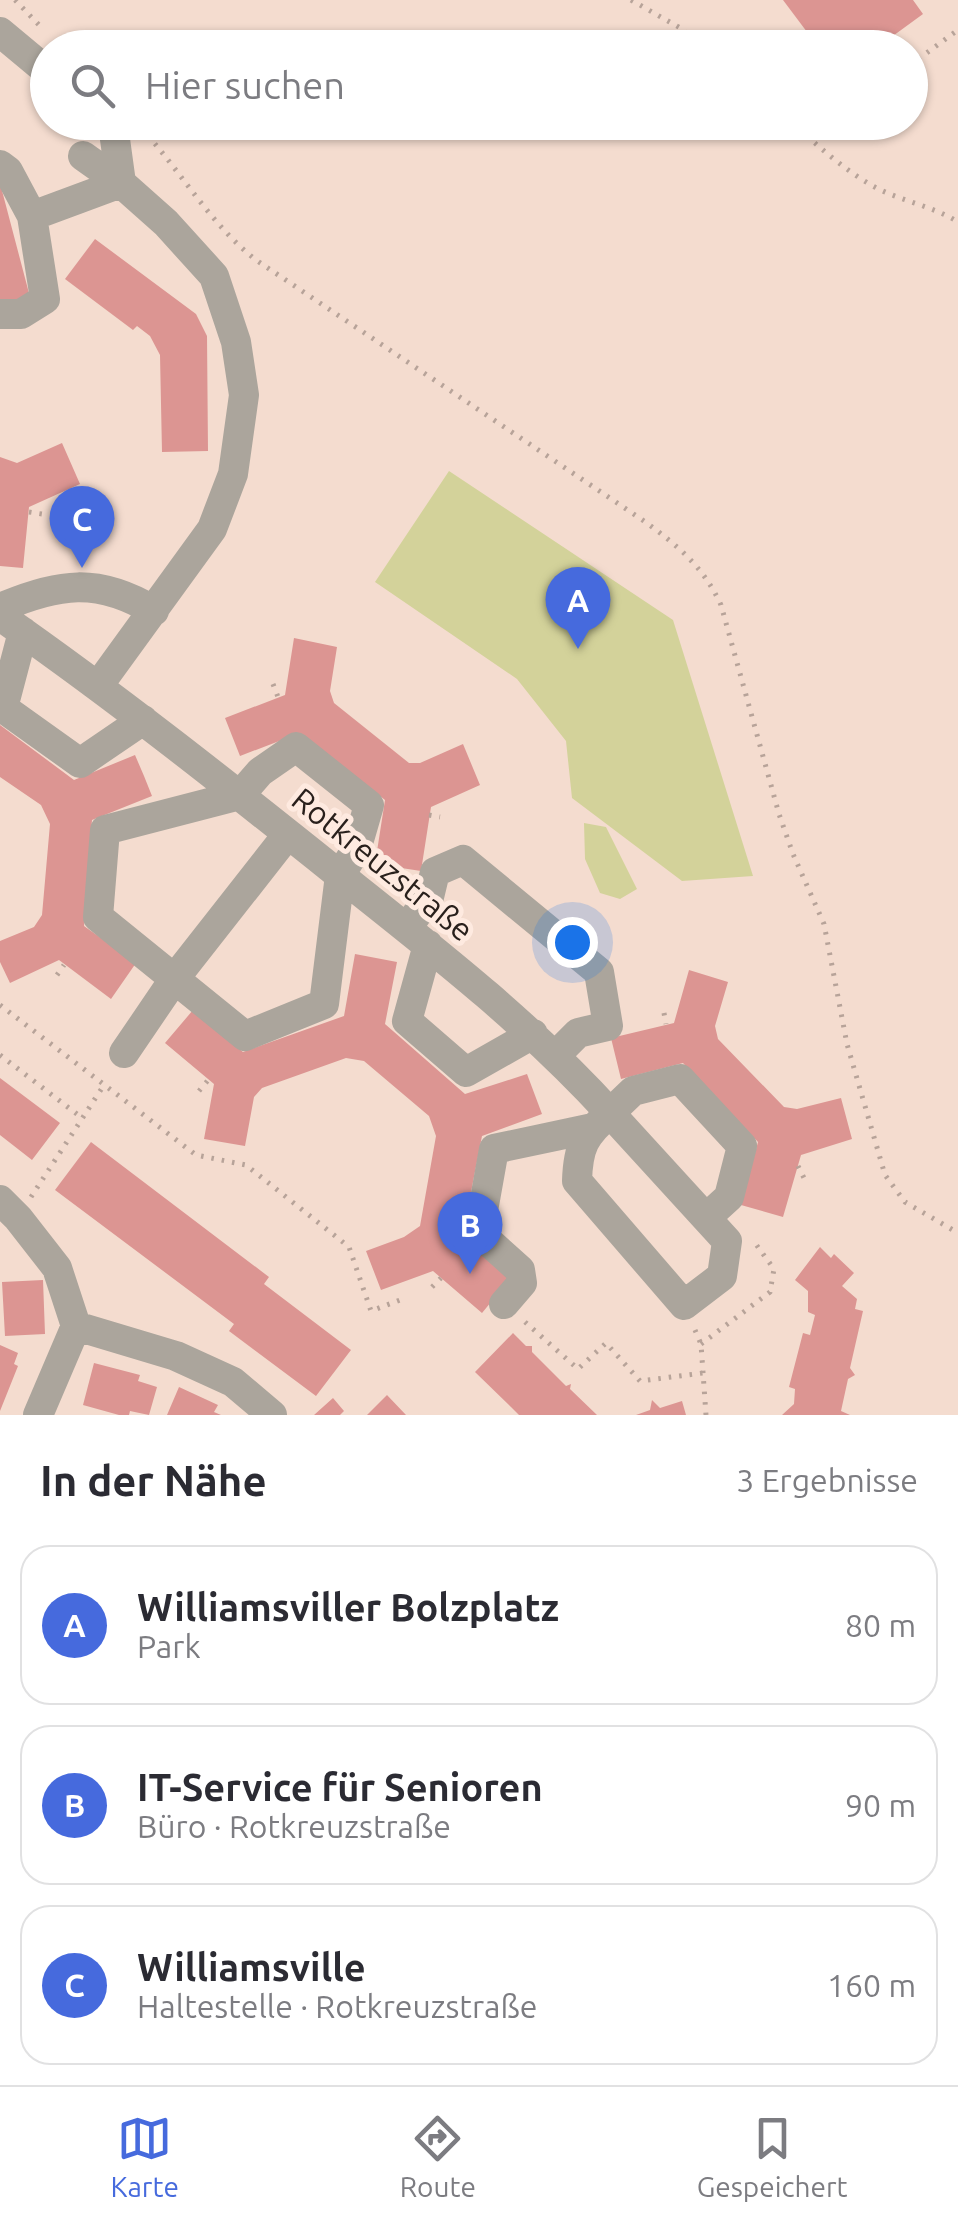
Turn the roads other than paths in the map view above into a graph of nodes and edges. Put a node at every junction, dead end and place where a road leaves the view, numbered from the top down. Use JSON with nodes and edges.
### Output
{"nodes":[{"id":1,"x":0,"y":32,"type":"edge"},
{"id":2,"x":30,"y":57,"type":"edge"},
{"id":3,"x":115,"y":140,"type":"edge"},
{"id":4,"x":83,"y":156,"type":"dead end"},
{"id":5,"x":0,"y":165,"type":"edge"},
{"id":6,"x":121,"y":182,"type":"junction"},
{"id":7,"x":32,"y":216,"type":"junction"},
{"id":8,"x":0,"y":314,"type":"edge"},
{"id":9,"x":0,"y":608,"type":"edge"},
{"id":10,"x":154,"y":611,"type":"junction"},
{"id":11,"x":11,"y":624,"type":"edge"},
{"id":12,"x":98,"y":686,"type":"junction"},
{"id":13,"x":143,"y":720,"type":"junction"},
{"id":14,"x":240,"y":795,"type":"junction"},
{"id":15,"x":288,"y":834,"type":"junction"},
{"id":16,"x":340,"y":875,"type":"junction"},
{"id":17,"x":418,"y":937,"type":"junction"},
{"id":18,"x":175,"y":978,"type":"junction"},
{"id":19,"x":533,"y":1034,"type":"junction"},
{"id":20,"x":124,"y":1053,"type":"road end"},
{"id":21,"x":557,"y":1054,"type":"junction"},
{"id":22,"x":602,"y":1120,"type":"junction"},
{"id":23,"x":9,"y":1209,"type":"edge"},
{"id":24,"x":706,"y":1218,"type":"junction"},
{"id":25,"x":504,"y":1304,"type":"road end"},
{"id":26,"x":76,"y":1326,"type":"junction"},
{"id":27,"x":38,"y":1415,"type":"edge"},
{"id":28,"x":272,"y":1415,"type":"edge"}],
"edges":[{"from":1,"to":2,"type":"street"},
{"from":3,"to":6,"type":"street"},
{"from":4,"to":6,"type":"street"},
{"from":5,"to":7,"type":"street"},
{"from":6,"to":7,"type":"street"},
{"from":6,"to":10,"type":"street"},
{"from":7,"to":8,"type":"street"},
{"from":9,"to":10,"type":"street"},
{"from":10,"to":12,"type":"street"},
{"from":11,"to":12,"type":"street","name":"Rotkreuzstraße"},
{"from":11,"to":13,"type":"street"},
{"from":12,"to":13,"type":"street","name":"Rotkreuzstraße"},
{"from":13,"to":14,"type":"street","name":"Rotkreuzstraße"},
{"from":14,"to":15,"type":"street","name":"Rotkreuzstraße"},
{"from":14,"to":16,"type":"street"},
{"from":14,"to":18,"type":"street"},
{"from":15,"to":16,"type":"street","name":"Rotkreuzstraße"},
{"from":15,"to":18,"type":"street"},
{"from":16,"to":17,"type":"street","name":"Rotkreuzstraße"},
{"from":16,"to":18,"type":"street"},
{"from":17,"to":19,"type":"street","name":"Rotkreuzstraße"},
{"from":17,"to":19,"type":"street"},
{"from":17,"to":21,"type":"street"},
{"from":18,"to":20,"type":"street"},
{"from":19,"to":21,"type":"street","name":"Rotkreuzstraße"},
{"from":21,"to":22,"type":"street","name":"Rotkreuzstraße"},
{"from":22,"to":24,"type":"street","name":"Rotkreuzstraße"},
{"from":22,"to":24,"type":"street"},
{"from":22,"to":24,"type":"street","name":"Rotkreuzstraße"},
{"from":22,"to":25,"type":"street"},
{"from":23,"to":26,"type":"street"},
{"from":26,"to":27,"type":"street"},
{"from":26,"to":28,"type":"street"}]}
